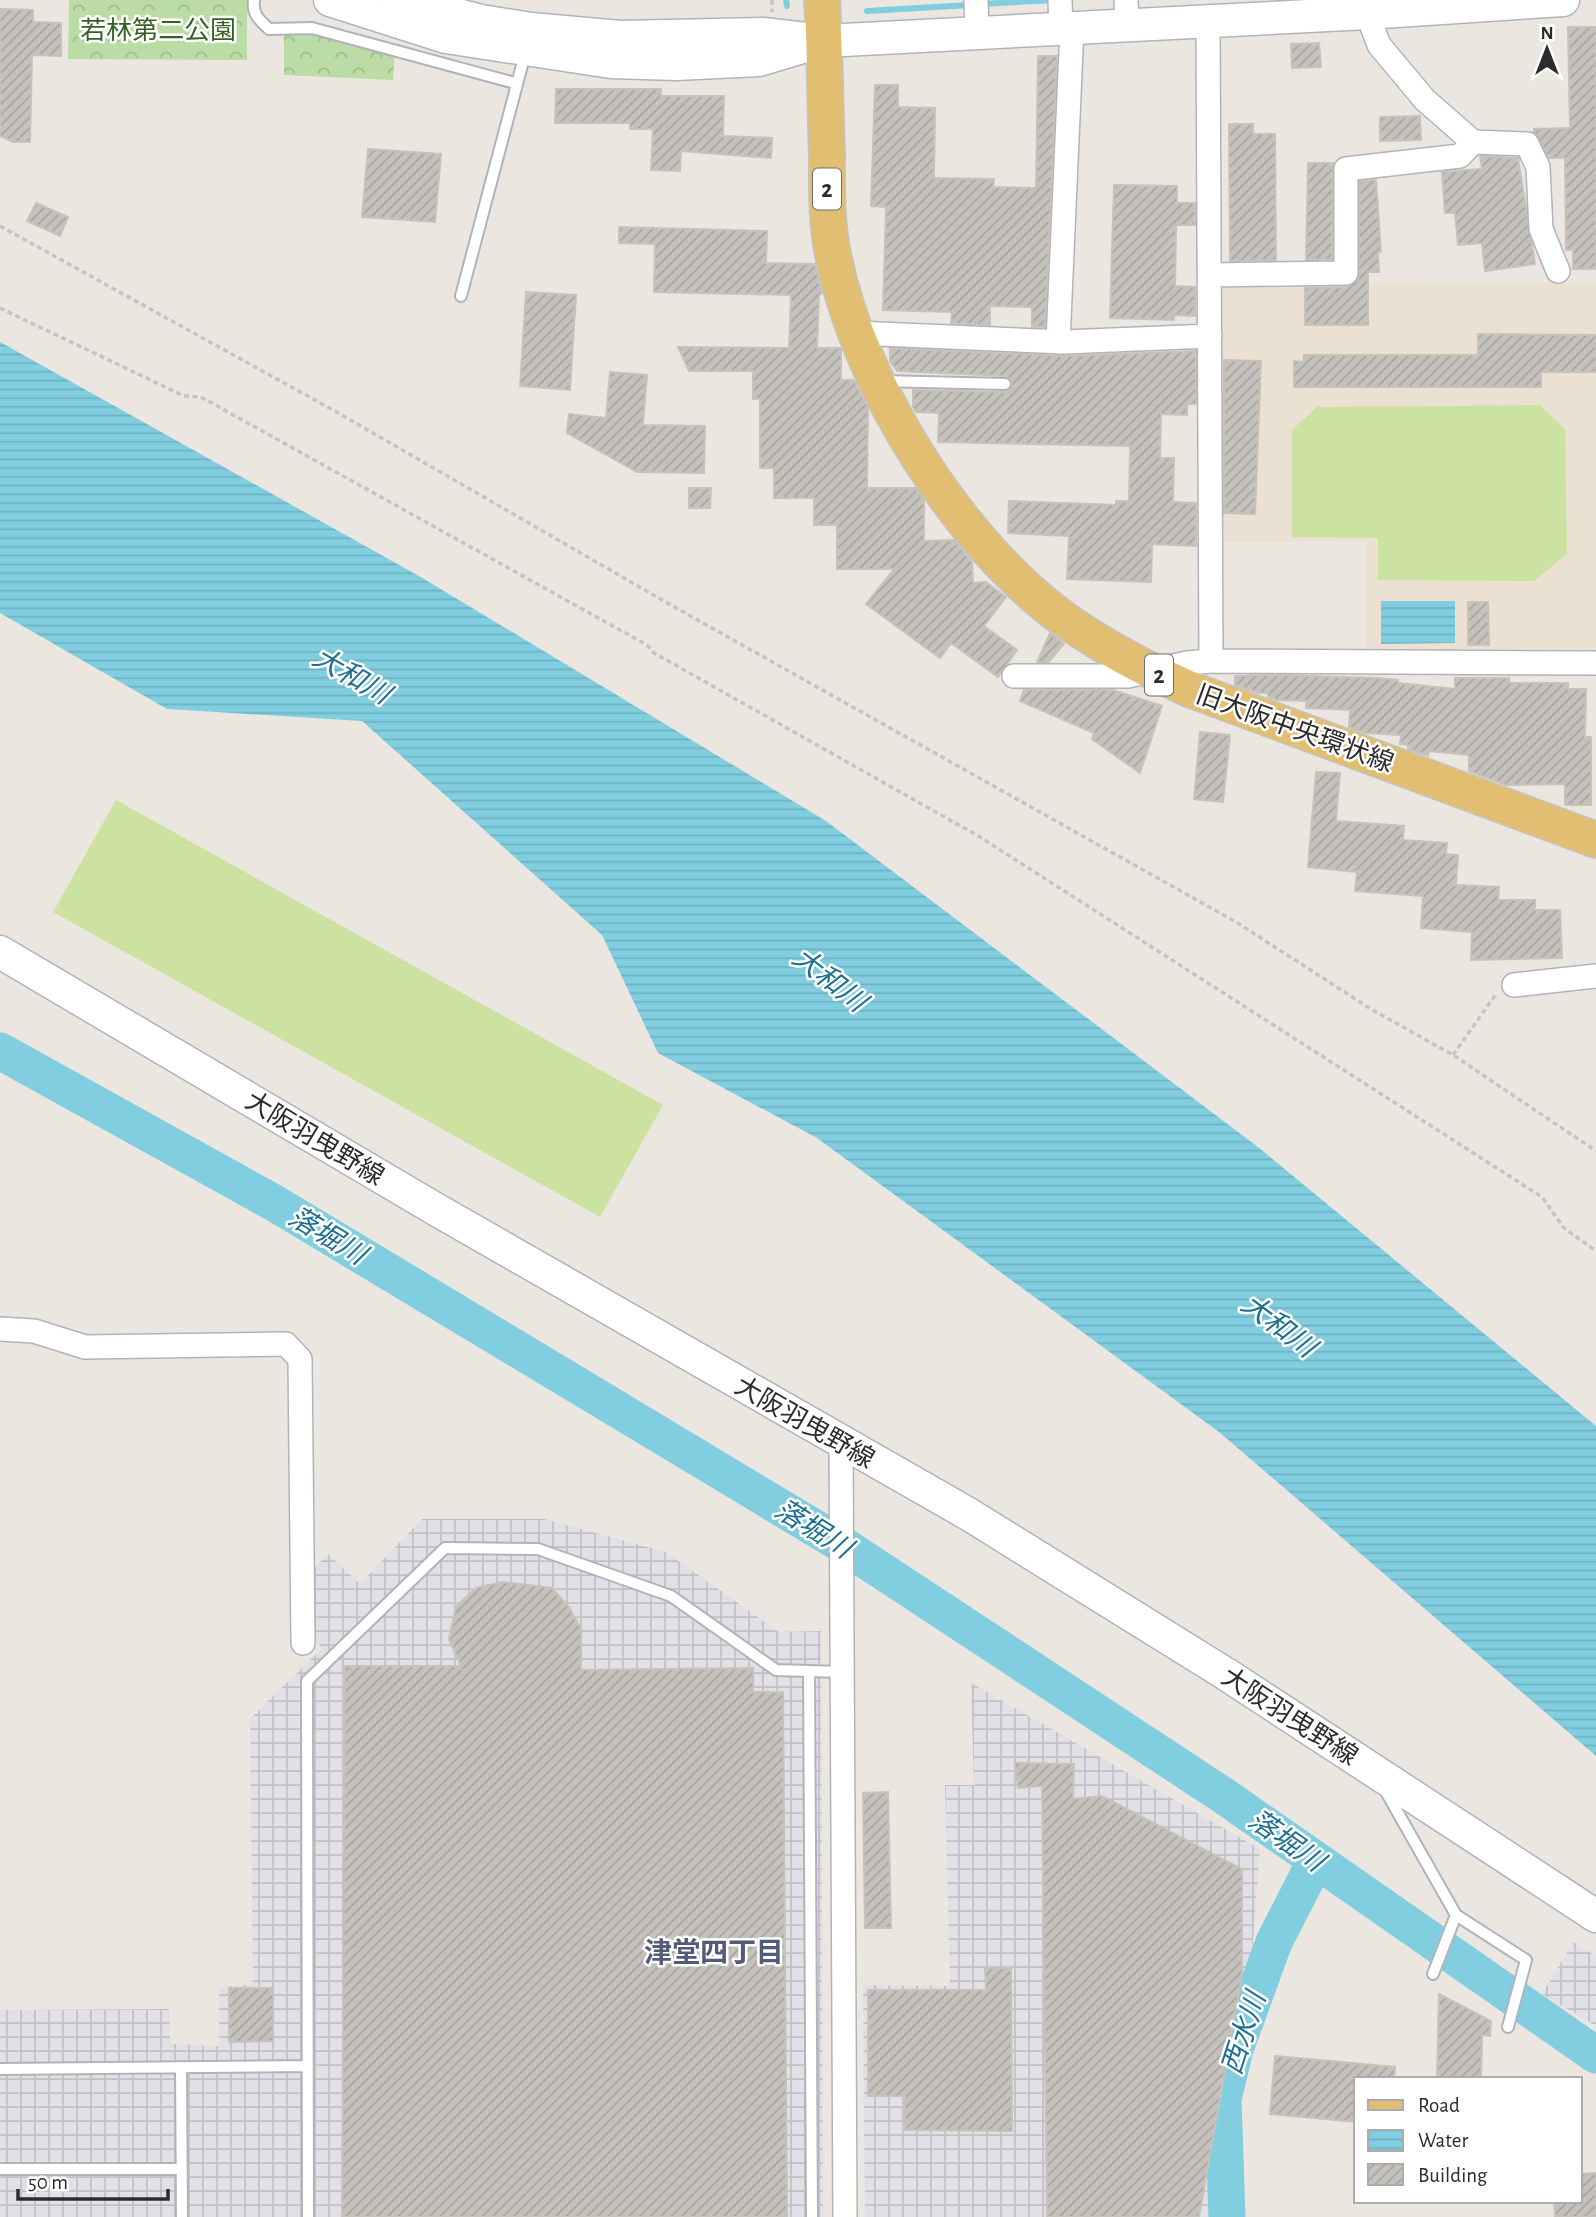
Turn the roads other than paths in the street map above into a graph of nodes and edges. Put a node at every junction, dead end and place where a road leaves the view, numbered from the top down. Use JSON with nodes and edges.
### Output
{"nodes":[{"id":1,"x":254,"y":0,"type":"edge"},
{"id":2,"x":330,"y":0,"type":"edge"},
{"id":3,"x":400,"y":0,"type":"edge"},
{"id":4,"x":821,"y":0,"type":"edge"},
{"id":5,"x":1563,"y":0,"type":"edge"},
{"id":6,"x":1499,"y":2,"type":"edge"},
{"id":7,"x":1421,"y":5,"type":"edge"},
{"id":8,"x":1260,"y":9,"type":"edge"},
{"id":9,"x":1348,"y":9,"type":"edge"},
{"id":10,"x":1126,"y":10,"type":"edge"},
{"id":11,"x":1198,"y":11,"type":"edge"},
{"id":12,"x":976,"y":16,"type":"edge"},
{"id":13,"x":1064,"y":16,"type":"edge"},
{"id":14,"x":824,"y":41,"type":"junction"},
{"id":15,"x":526,"y":51,"type":"junction"},
{"id":16,"x":515,"y":83,"type":"junction"},
{"id":17,"x":1474,"y":142,"type":"junction"},
{"id":18,"x":1558,"y":271,"type":"dead end"},
{"id":19,"x":1211,"y":275,"type":"junction"},
{"id":20,"x":461,"y":296,"type":"dead end"},
{"id":21,"x":856,"y":333,"type":"junction"},
{"id":22,"x":1210,"y":336,"type":"junction"},
{"id":23,"x":1058,"y":342,"type":"junction"},
{"id":24,"x":877,"y":381,"type":"junction"},
{"id":25,"x":1005,"y":384,"type":"dead end"},
{"id":26,"x":1211,"y":661,"type":"junction"},
{"id":27,"x":1596,"y":663,"type":"edge"},
{"id":28,"x":1154,"y":673,"type":"junction"},
{"id":29,"x":1014,"y":676,"type":"dead end"},
{"id":30,"x":1596,"y":839,"type":"edge"},
{"id":31,"x":0,"y":952,"type":"edge"},
{"id":32,"x":1596,"y":976,"type":"edge"},
{"id":33,"x":1514,"y":985,"type":"road end"},
{"id":34,"x":0,"y":1329,"type":"edge"},
{"id":35,"x":841,"y":1444,"type":"junction"},
{"id":36,"x":303,"y":1643,"type":"dead end"},
{"id":37,"x":809,"y":1671,"type":"junction"},
{"id":38,"x":841,"y":1672,"type":"junction"},
{"id":39,"x":1375,"y":1773,"type":"junction"},
{"id":40,"x":1456,"y":1915,"type":"junction"},
{"id":41,"x":1596,"y":1916,"type":"edge"},
{"id":42,"x":1433,"y":1974,"type":"dead end"},
{"id":43,"x":1508,"y":2027,"type":"dead end"},
{"id":44,"x":308,"y":2066,"type":"junction"},
{"id":45,"x":181,"y":2068,"type":"junction"},
{"id":46,"x":0,"y":2069,"type":"edge"},
{"id":47,"x":0,"y":2169,"type":"edge"},
{"id":48,"x":182,"y":2169,"type":"junction"},
{"id":49,"x":182,"y":2217,"type":"edge"},
{"id":50,"x":308,"y":2217,"type":"edge"},
{"id":51,"x":812,"y":2217,"type":"edge"},
{"id":52,"x":845,"y":2217,"type":"edge"}],
"edges":[{"from":1,"to":16,"type":"lane"},
{"from":2,"to":15,"type":"main road"},
{"from":3,"to":14,"type":"main road"},
{"from":4,"to":14,"type":"main road","name":"旧大阪中央環状線","number":"2"},
{"from":5,"to":6,"type":"main road"},
{"from":6,"to":7,"type":"main road"},
{"from":7,"to":9,"type":"main road"},
{"from":8,"to":9,"type":"main road"},
{"from":8,"to":11,"type":"main road"},
{"from":9,"to":17,"type":"street"},
{"from":10,"to":11,"type":"main road"},
{"from":10,"to":13,"type":"main road"},
{"from":11,"to":19,"type":"street"},
{"from":12,"to":13,"type":"main road"},
{"from":12,"to":14,"type":"main road"},
{"from":13,"to":23,"type":"street"},
{"from":14,"to":15,"type":"main road"},
{"from":14,"to":21,"type":"main road","name":"旧大阪中央環状線","number":"2"},
{"from":15,"to":16,"type":"lane"},
{"from":16,"to":20,"type":"lane"},
{"from":17,"to":18,"type":"street"},
{"from":17,"to":19,"type":"street"},
{"from":19,"to":22,"type":"street"},
{"from":21,"to":23,"type":"street"},
{"from":21,"to":24,"type":"main road","name":"旧大阪中央環状線","number":"2"},
{"from":22,"to":23,"type":"street"},
{"from":22,"to":26,"type":"street"},
{"from":24,"to":25,"type":"lane"},
{"from":24,"to":28,"type":"main road","name":"旧大阪中央環状線","number":"2"},
{"from":26,"to":27,"type":"street"},
{"from":26,"to":28,"type":"street"},
{"from":28,"to":29,"type":"street"},
{"from":28,"to":30,"type":"main road","name":"旧大阪中央環状線","number":"2"},
{"from":31,"to":35,"type":"main road","name":"大阪羽曳野線"},
{"from":32,"to":33,"type":"street"},
{"from":34,"to":36,"type":"street"},
{"from":35,"to":38,"type":"street"},
{"from":35,"to":39,"type":"main road","name":"大阪羽曳野線"},
{"from":37,"to":38,"type":"lane"},
{"from":37,"to":44,"type":"lane"},
{"from":37,"to":51,"type":"lane"},
{"from":38,"to":52,"type":"street"},
{"from":39,"to":40,"type":"lane"},
{"from":39,"to":41,"type":"main road","name":"大阪羽曳野線"},
{"from":40,"to":42,"type":"lane"},
{"from":40,"to":43,"type":"lane"},
{"from":44,"to":45,"type":"lane"},
{"from":44,"to":50,"type":"lane"},
{"from":45,"to":46,"type":"lane"},
{"from":45,"to":48,"type":"lane"},
{"from":47,"to":48,"type":"lane"},
{"from":48,"to":49,"type":"lane"}]}
